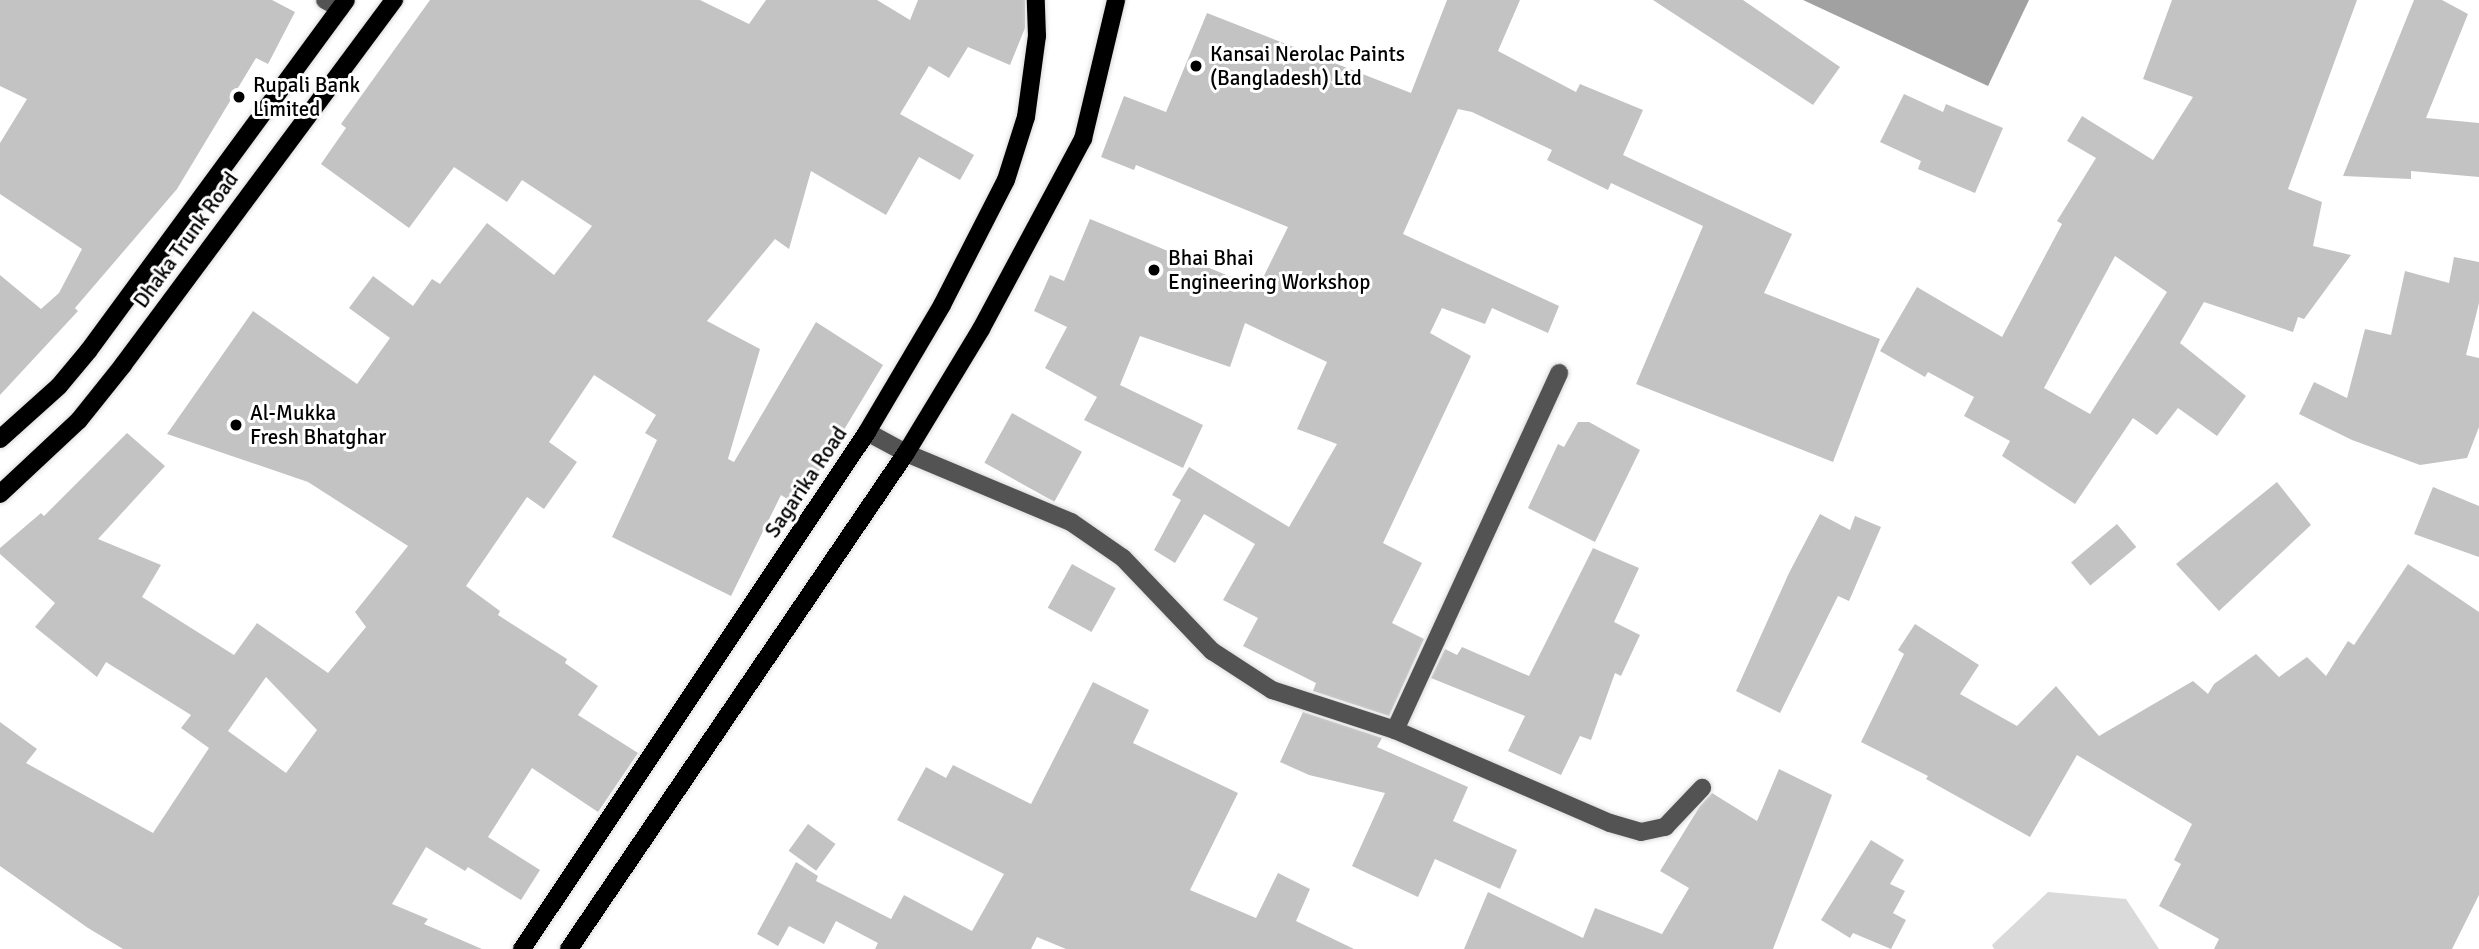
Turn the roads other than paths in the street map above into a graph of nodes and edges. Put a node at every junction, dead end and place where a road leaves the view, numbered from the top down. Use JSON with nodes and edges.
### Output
{"nodes":[{"id":1,"x":394,"y":0,"type":"edge"},
{"id":2,"x":1036,"y":0,"type":"edge"},
{"id":3,"x":1116,"y":0,"type":"edge"},
{"id":4,"x":337,"y":3,"type":"edge"},
{"id":5,"x":1559,"y":373,"type":"dead end"},
{"id":6,"x":867,"y":432,"type":"junction"},
{"id":7,"x":0,"y":439,"type":"edge"},
{"id":8,"x":906,"y":453,"type":"junction"},
{"id":9,"x":0,"y":494,"type":"edge"},
{"id":10,"x":1395,"y":730,"type":"junction"},
{"id":11,"x":1702,"y":788,"type":"dead end"},
{"id":12,"x":522,"y":949,"type":"edge"},
{"id":13,"x":569,"y":949,"type":"edge"}],
"edges":[{"from":1,"to":9,"type":"main road","name":"Dhaka Trunk Road"},
{"from":2,"to":6,"type":"main road","name":"Sagarika Road"},
{"from":3,"to":8,"type":"main road"},
{"from":4,"to":7,"type":"main road","name":"Dhaka Trunk Road"},
{"from":5,"to":10,"type":"street"},
{"from":6,"to":8,"type":"street"},
{"from":6,"to":12,"type":"main road","name":"Sagarika Road"},
{"from":8,"to":10,"type":"street"},
{"from":8,"to":13,"type":"main road"},
{"from":10,"to":11,"type":"street"}]}
